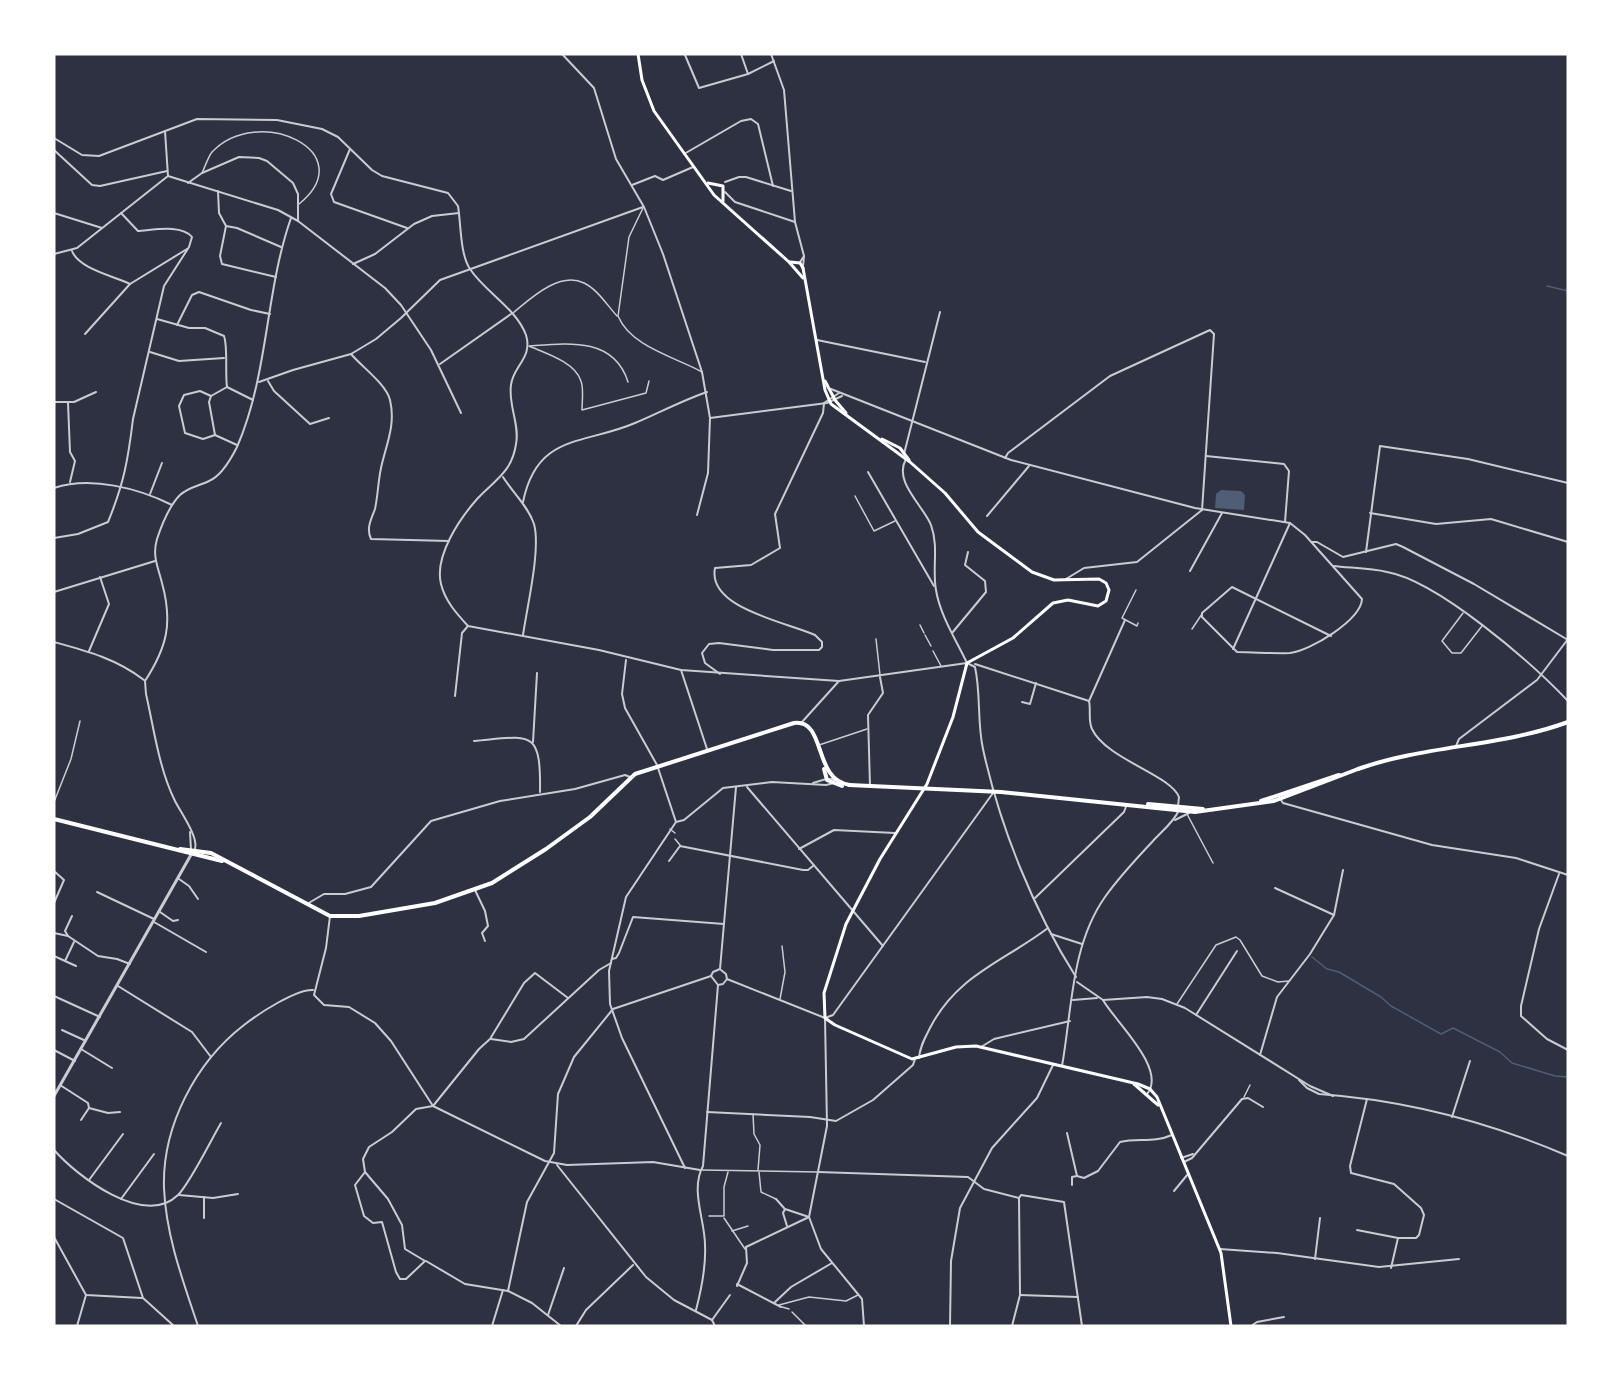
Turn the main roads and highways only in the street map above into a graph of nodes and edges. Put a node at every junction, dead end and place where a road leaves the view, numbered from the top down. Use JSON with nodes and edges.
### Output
{"nodes":[{"id":1,"x":638,"y":54,"type":"edge"},
{"id":2,"x":706,"y":182,"type":"junction"},
{"id":3,"x":719,"y":184,"type":"junction"},
{"id":4,"x":712,"y":190,"type":"junction"},
{"id":5,"x":724,"y":192,"type":"junction"},
{"id":6,"x":717,"y":197,"type":"junction"},
{"id":7,"x":725,"y":204,"type":"junction"},
{"id":8,"x":786,"y":259,"type":"junction"},
{"id":9,"x":798,"y":263,"type":"junction"},
{"id":10,"x":794,"y":268,"type":"junction"},
{"id":11,"x":803,"y":268,"type":"junction"},
{"id":12,"x":797,"y":272,"type":"junction"},
{"id":13,"x":803,"y":279,"type":"junction"},
{"id":14,"x":824,"y":376,"type":"junction"},
{"id":15,"x":848,"y":416,"type":"junction"},
{"id":16,"x":1568,"y":722,"type":"edge"},
{"id":17,"x":823,"y":762,"type":"junction"},
{"id":18,"x":833,"y":781,"type":"junction"},
{"id":19,"x":924,"y":788,"type":"junction"},
{"id":20,"x":1178,"y":808,"type":"junction"},
{"id":21,"x":1210,"y":809,"type":"junction"},
{"id":22,"x":54,"y":819,"type":"edge"},
{"id":23,"x":1231,"y":1326,"type":"edge"}],
"edges":[{"from":1,"to":2,"type":"main road"},
{"from":2,"to":3,"type":"main road"},
{"from":2,"to":4,"type":"main road"},
{"from":3,"to":4,"type":"main road"},
{"from":3,"to":5,"type":"main road"},
{"from":4,"to":6,"type":"main road"},
{"from":5,"to":6,"type":"main road"},
{"from":5,"to":7,"type":"main road"},
{"from":6,"to":7,"type":"main road"},
{"from":7,"to":8,"type":"main road"},
{"from":8,"to":9,"type":"main road"},
{"from":8,"to":10,"type":"main road"},
{"from":9,"to":10,"type":"main road"},
{"from":9,"to":11,"type":"main road"},
{"from":10,"to":12,"type":"main road"},
{"from":11,"to":12,"type":"main road"},
{"from":11,"to":13,"type":"main road"},
{"from":12,"to":13,"type":"main road"},
{"from":13,"to":14,"type":"main road"},
{"from":14,"to":15,"type":"main road"},
{"from":14,"to":15,"type":"main road"},
{"from":15,"to":19,"type":"main road"},
{"from":16,"to":21,"type":"main road"},
{"from":17,"to":18,"type":"main road"},
{"from":17,"to":18,"type":"main road"},
{"from":17,"to":22,"type":"main road"},
{"from":18,"to":19,"type":"main road"},
{"from":19,"to":20,"type":"main road"},
{"from":19,"to":23,"type":"main road"},
{"from":20,"to":21,"type":"main road"},
{"from":20,"to":21,"type":"main road"}]}
